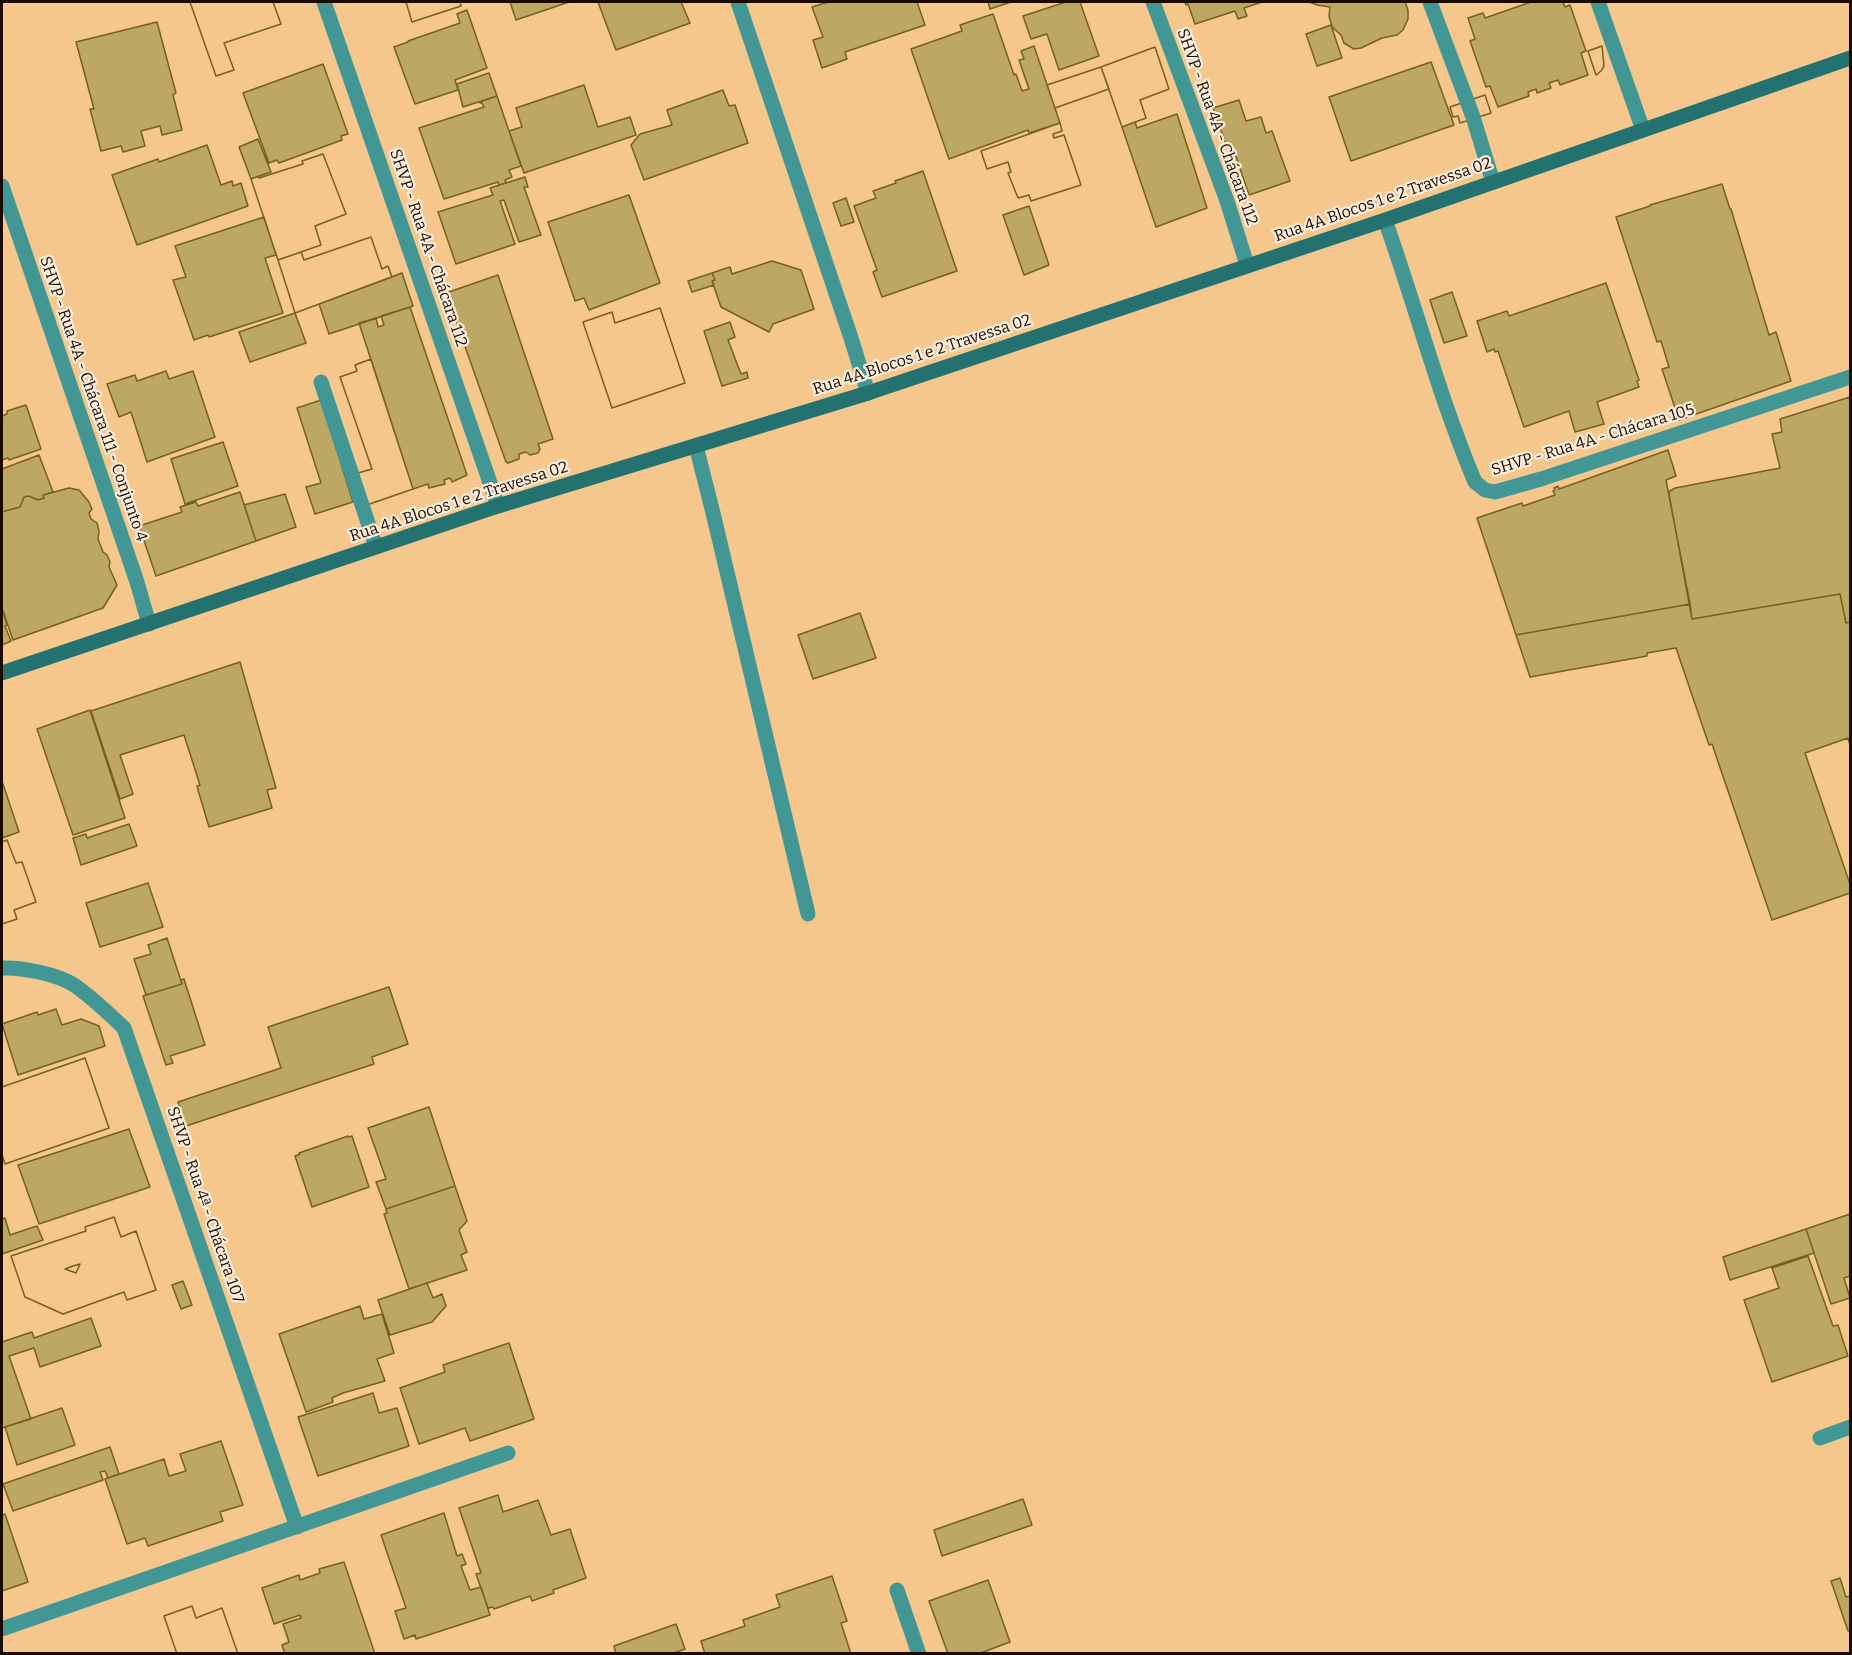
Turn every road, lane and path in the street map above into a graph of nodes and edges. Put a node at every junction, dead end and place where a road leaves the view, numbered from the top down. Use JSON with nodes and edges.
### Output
{"nodes":[{"id":1,"x":324,"y":2,"type":"edge"},
{"id":2,"x":738,"y":2,"type":"edge"},
{"id":3,"x":1153,"y":2,"type":"edge"},
{"id":4,"x":1430,"y":2,"type":"edge"},
{"id":5,"x":1598,"y":2,"type":"edge"},
{"id":6,"x":1851,"y":57,"type":"edge"},
{"id":7,"x":1643,"y":130,"type":"junction"},
{"id":8,"x":1493,"y":182,"type":"junction"},
{"id":9,"x":2,"y":186,"type":"edge"},
{"id":10,"x":1385,"y":220,"type":"junction"},
{"id":11,"x":1247,"y":265,"type":"junction"},
{"id":12,"x":1851,"y":377,"type":"edge"},
{"id":13,"x":321,"y":382,"type":"dead end"},
{"id":14,"x":868,"y":393,"type":"junction"},
{"id":15,"x":696,"y":446,"type":"junction"},
{"id":16,"x":498,"y":506,"type":"junction"},
{"id":17,"x":376,"y":547,"type":"junction"},
{"id":18,"x":149,"y":624,"type":"junction"},
{"id":19,"x":2,"y":673,"type":"edge"},
{"id":20,"x":808,"y":915,"type":"dead end"},
{"id":21,"x":2,"y":968,"type":"edge"},
{"id":22,"x":1851,"y":1427,"type":"edge"},
{"id":23,"x":1820,"y":1438,"type":"dead end"},
{"id":24,"x":508,"y":1453,"type":"dead end"},
{"id":25,"x":297,"y":1527,"type":"junction"},
{"id":26,"x":897,"y":1590,"type":"dead end"},
{"id":27,"x":2,"y":1629,"type":"edge"},
{"id":28,"x":920,"y":1653,"type":"edge"}],
"edges":[{"from":1,"to":16,"type":"street","name":"SHVP - Rua 4A - Chácara 112"},
{"from":2,"to":14,"type":"street"},
{"from":3,"to":11,"type":"street","name":"SHVP - Rua 4A - Chácara 112"},
{"from":4,"to":8,"type":"street"},
{"from":5,"to":7,"type":"street"},
{"from":6,"to":7,"type":"street","name":"Rua 4A Blocos 1 e 2 Travessa 02"},
{"from":7,"to":8,"type":"street","name":"Rua 4A Blocos 1 e 2 Travessa 02"},
{"from":8,"to":10,"type":"street","name":"Rua 4A Blocos 1 e 2 Travessa 02"},
{"from":9,"to":18,"type":"street","name":"SHVP - Rua 4A - Chácara 111 - Conjunto 4"},
{"from":10,"to":11,"type":"street","name":"Rua 4A Blocos 1 e 2 Travessa 02"},
{"from":10,"to":12,"type":"street","name":"SHVP - Rua 4A - Chácara 105"},
{"from":11,"to":14,"type":"street","name":"Rua 4A Blocos 1 e 2 Travessa 02"},
{"from":13,"to":17,"type":"street"},
{"from":14,"to":15,"type":"street","name":"Rua 4A Blocos 1 e 2 Travessa 02"},
{"from":15,"to":16,"type":"street","name":"Rua 4A Blocos 1 e 2 Travessa 02"},
{"from":15,"to":20,"type":"street"},
{"from":16,"to":17,"type":"street","name":"Rua 4A Blocos 1 e 2 Travessa 02"},
{"from":17,"to":18,"type":"street","name":"Rua 4A Blocos 1 e 2 Travessa 02"},
{"from":18,"to":19,"type":"street","name":"Rua 4A Blocos 1 e 2 Travessa 02"},
{"from":21,"to":25,"type":"street","name":"SHVP - Rua 4ª - Chácara 107"},
{"from":22,"to":23,"type":"street"},
{"from":24,"to":25,"type":"street"},
{"from":25,"to":27,"type":"street"},
{"from":26,"to":28,"type":"street"}]}
